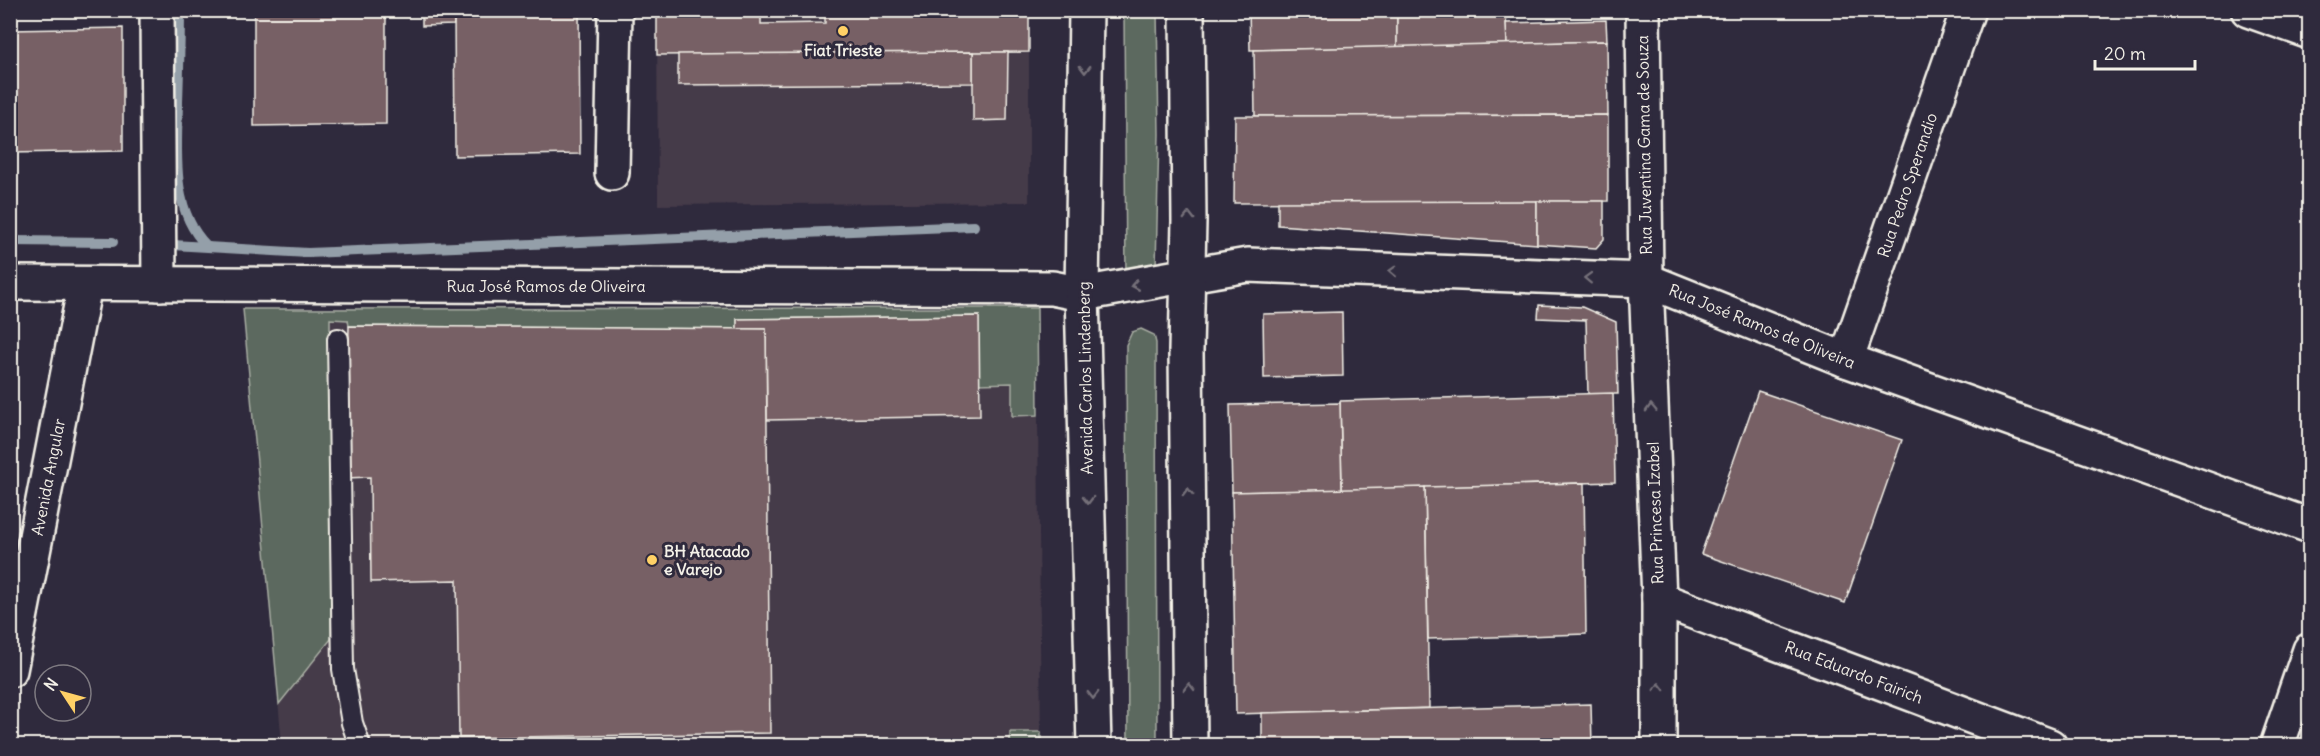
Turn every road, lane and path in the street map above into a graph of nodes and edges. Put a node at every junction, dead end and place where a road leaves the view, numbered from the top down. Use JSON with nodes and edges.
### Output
{"nodes":[{"id":1,"x":157,"y":10,"type":"edge"},
{"id":2,"x":615,"y":10,"type":"edge"},
{"id":3,"x":1086,"y":10,"type":"edge"},
{"id":4,"x":1187,"y":10,"type":"edge"},
{"id":5,"x":1643,"y":10,"type":"edge"},
{"id":6,"x":1968,"y":10,"type":"edge"},
{"id":7,"x":2248,"y":10,"type":"edge"},
{"id":8,"x":2310,"y":32,"type":"edge"},
{"id":9,"x":612,"y":173,"type":"dead end"},
{"id":10,"x":1189,"y":275,"type":"junction"},
{"id":11,"x":1646,"y":280,"type":"junction"},
{"id":12,"x":10,"y":283,"type":"edge"},
{"id":13,"x":159,"y":284,"type":"junction"},
{"id":14,"x":85,"y":285,"type":"junction"},
{"id":15,"x":1082,"y":294,"type":"junction"},
{"id":16,"x":339,"y":339,"type":"dead end"},
{"id":17,"x":1846,"y":360,"type":"junction"},
{"id":18,"x":2310,"y":526,"type":"edge"},
{"id":19,"x":1659,"y":599,"type":"junction"},
{"id":20,"x":2310,"y":650,"type":"edge"},
{"id":21,"x":10,"y":670,"type":"edge"},
{"id":22,"x":360,"y":746,"type":"edge"},
{"id":23,"x":1094,"y":746,"type":"edge"},
{"id":24,"x":1190,"y":746,"type":"edge"},
{"id":25,"x":1659,"y":746,"type":"edge"},
{"id":26,"x":2050,"y":746,"type":"edge"},
{"id":27,"x":2277,"y":746,"type":"edge"}],
"edges":[{"from":1,"to":13,"type":"street"},
{"from":2,"to":9,"type":"street"},
{"from":3,"to":15,"type":"street","name":"Avenida Carlos Lindenberg","one_way":true},
{"from":10,"to":4,"type":"street","one_way":true},
{"from":5,"to":11,"type":"street","name":"Rua Juventina Gama de Souza"},
{"from":6,"to":17,"type":"street","name":"Rua Pedro Sperandio"},
{"from":7,"to":8,"type":"street"},
{"from":11,"to":10,"type":"street","name":"Rua José Ramos de Oliveira","one_way":true},
{"from":10,"to":15,"type":"street","name":"Rua José Ramos de Oliveira","one_way":true},
{"from":24,"to":10,"type":"street","one_way":true},
{"from":11,"to":17,"type":"street","name":"Rua José Ramos de Oliveira"},
{"from":19,"to":11,"type":"street","name":"Rua Princesa Izabel","one_way":true},
{"from":12,"to":14,"type":"street","name":"Rua José Ramos de Oliveira"},
{"from":13,"to":14,"type":"street","name":"Rua José Ramos de Oliveira"},
{"from":13,"to":15,"type":"street","name":"Rua José Ramos de Oliveira"},
{"from":14,"to":21,"type":"street","name":"Avenida Angular"},
{"from":15,"to":23,"type":"street","name":"Avenida Carlos Lindenberg","one_way":true},
{"from":16,"to":22,"type":"lane"},
{"from":17,"to":18,"type":"street","name":"Rua José Ramos de Oliveira"},
{"from":25,"to":19,"type":"street","name":"Rua Princesa Izabel","one_way":true},
{"from":19,"to":26,"type":"street","name":"Rua Eduardo Fairich"},
{"from":20,"to":27,"type":"street"}]}
